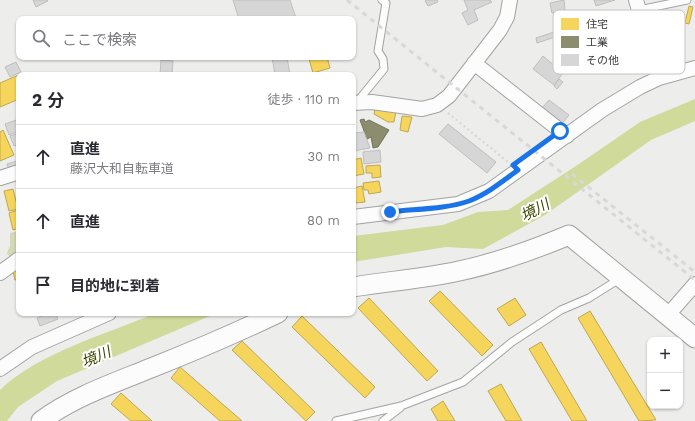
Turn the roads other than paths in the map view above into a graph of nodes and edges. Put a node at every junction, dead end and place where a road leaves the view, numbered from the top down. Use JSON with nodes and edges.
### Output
{"nodes":[{"id":1,"x":382,"y":0,"type":"edge"},
{"id":2,"x":510,"y":0,"type":"edge"},
{"id":3,"x":688,"y":0,"type":"edge"},
{"id":4,"x":638,"y":5,"type":"edge"},
{"id":5,"x":474,"y":63,"type":"junction"},
{"id":6,"x":695,"y":68,"type":"edge"},
{"id":7,"x":685,"y":71,"type":"edge"},
{"id":8,"x":658,"y":74,"type":"edge"},
{"id":9,"x":673,"y":74,"type":"edge"},
{"id":10,"x":659,"y":78,"type":"junction"},
{"id":11,"x":356,"y":102,"type":"edge"},
{"id":12,"x":356,"y":103,"type":"edge"},
{"id":13,"x":567,"y":136,"type":"junction"},
{"id":14,"x":16,"y":173,"type":"edge"},
{"id":15,"x":0,"y":178,"type":"edge"},
{"id":16,"x":356,"y":218,"type":"edge"},
{"id":17,"x":16,"y":262,"type":"edge"},
{"id":18,"x":0,"y":273,"type":"edge"},
{"id":19,"x":621,"y":278,"type":"junction"},
{"id":20,"x":695,"y":284,"type":"edge"},
{"id":21,"x":356,"y":287,"type":"edge"},
{"id":22,"x":102,"y":316,"type":"edge"},
{"id":23,"x":272,"y":316,"type":"edge"},
{"id":24,"x":667,"y":316,"type":"junction"},
{"id":25,"x":695,"y":338,"type":"edge"},
{"id":26,"x":0,"y":369,"type":"edge"},
{"id":27,"x":401,"y":406,"type":"junction"},
{"id":28,"x":41,"y":421,"type":"edge"},
{"id":29,"x":336,"y":421,"type":"edge"},
{"id":30,"x":382,"y":421,"type":"edge"}],
"edges":[{"from":1,"to":11,"type":"lane"},
{"from":2,"to":5,"type":"street"},
{"from":3,"to":4,"type":"lane"},
{"from":5,"to":12,"type":"street"},
{"from":5,"to":13,"type":"street"},
{"from":6,"to":7,"type":"street"},
{"from":8,"to":10,"type":"street"},
{"from":9,"to":10,"type":"street"},
{"from":10,"to":13,"type":"street"},
{"from":13,"to":16,"type":"street"},
{"from":14,"to":15,"type":"street"},
{"from":17,"to":18,"type":"street"},
{"from":19,"to":21,"type":"street"},
{"from":19,"to":24,"type":"street"},
{"from":19,"to":27,"type":"lane"},
{"from":20,"to":24,"type":"street"},
{"from":22,"to":26,"type":"street"},
{"from":23,"to":28,"type":"street"},
{"from":24,"to":25,"type":"street"},
{"from":27,"to":29,"type":"lane"},
{"from":27,"to":30,"type":"lane"}]}
